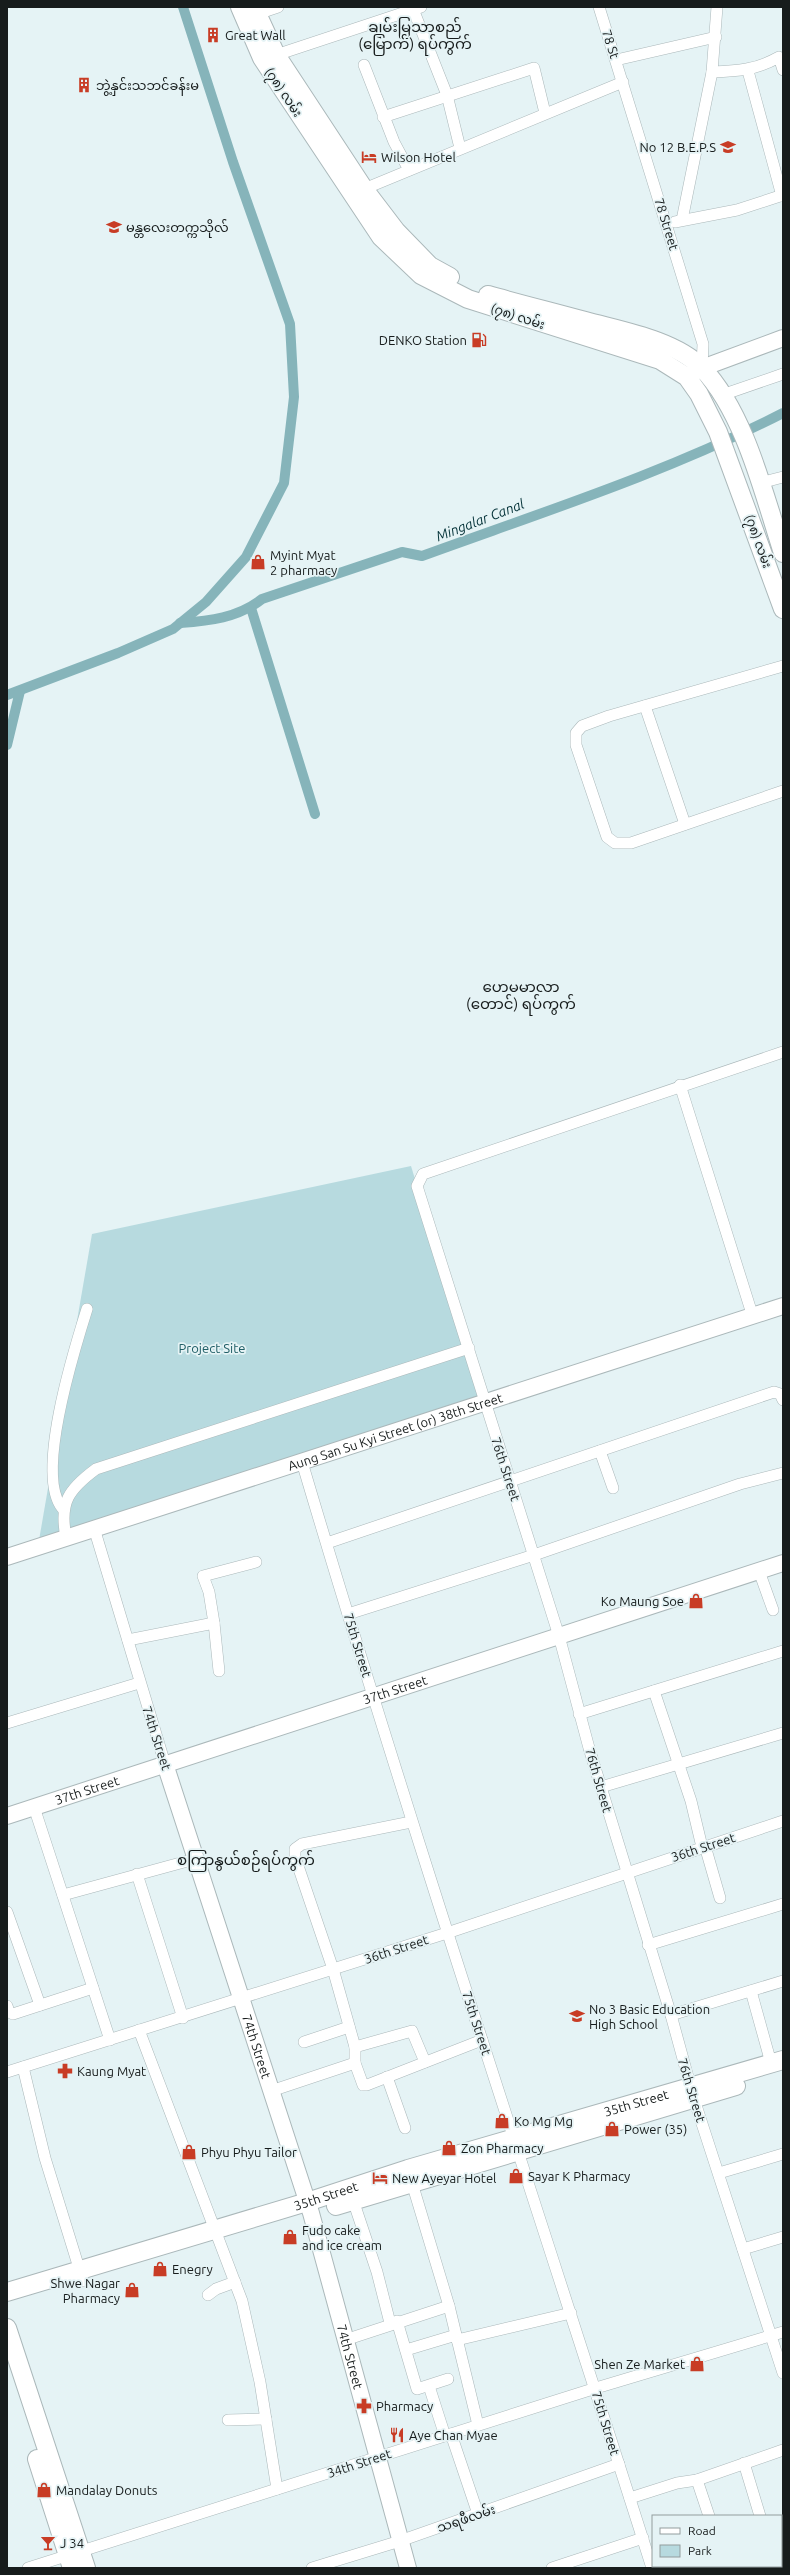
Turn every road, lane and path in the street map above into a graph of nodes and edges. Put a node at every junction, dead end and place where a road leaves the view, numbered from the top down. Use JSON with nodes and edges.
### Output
{"nodes":[{"id":1,"x":240,"y":7,"type":"edge"},
{"id":2,"x":278,"y":7,"type":"edge"},
{"id":3,"x":599,"y":7,"type":"edge"},
{"id":4,"x":717,"y":7,"type":"edge"},
{"id":5,"x":417,"y":8,"type":"edge"},
{"id":6,"x":256,"y":10,"type":"edge"},
{"id":7,"x":716,"y":37,"type":"junction"},
{"id":8,"x":276,"y":55,"type":"junction"},
{"id":9,"x":781,"y":56,"type":"edge"},
{"id":10,"x":616,"y":60,"type":"junction"},
{"id":11,"x":364,"y":65,"type":"dead end"},
{"id":12,"x":783,"y":70,"type":"edge"},
{"id":13,"x":748,"y":71,"type":"junction"},
{"id":14,"x":712,"y":72,"type":"junction"},
{"id":15,"x":623,"y":82,"type":"junction"},
{"id":16,"x":447,"y":95,"type":"junction"},
{"id":17,"x":545,"y":113,"type":"junction"},
{"id":18,"x":383,"y":116,"type":"junction"},
{"id":19,"x":460,"y":148,"type":"junction"},
{"id":20,"x":409,"y":170,"type":"junction"},
{"id":21,"x":364,"y":189,"type":"junction"},
{"id":22,"x":783,"y":196,"type":"edge"},
{"id":23,"x":682,"y":220,"type":"junction"},
{"id":24,"x":667,"y":225,"type":"junction"},
{"id":25,"x":783,"y":338,"type":"edge"},
{"id":26,"x":694,"y":373,"type":"junction"},
{"id":27,"x":783,"y":374,"type":"edge"},
{"id":28,"x":722,"y":395,"type":"junction"},
{"id":29,"x":783,"y":477,"type":"edge"},
{"id":30,"x":760,"y":483,"type":"junction"},
{"id":31,"x":777,"y":517,"type":"edge"},
{"id":32,"x":783,"y":553,"type":"edge"},
{"id":33,"x":783,"y":609,"type":"edge"},
{"id":34,"x":783,"y":666,"type":"edge"},
{"id":35,"x":645,"y":706,"type":"junction"},
{"id":36,"x":783,"y":791,"type":"edge"},
{"id":37,"x":684,"y":824,"type":"junction"},
{"id":38,"x":783,"y":1052,"type":"edge"},
{"id":39,"x":680,"y":1085,"type":"junction"},
{"id":40,"x":783,"y":1306,"type":"edge"},
{"id":41,"x":87,"y":1309,"type":"dead end"},
{"id":42,"x":752,"y":1316,"type":"junction"},
{"id":43,"x":469,"y":1348,"type":"junction"},
{"id":44,"x":781,"y":1397,"type":"edge"},
{"id":45,"x":484,"y":1404,"type":"junction"},
{"id":46,"x":600,"y":1451,"type":"junction"},
{"id":47,"x":304,"y":1470,"type":"junction"},
{"id":48,"x":783,"y":1473,"type":"edge"},
{"id":49,"x":510,"y":1482,"type":"junction"},
{"id":50,"x":613,"y":1488,"type":"dead end"},
{"id":51,"x":64,"y":1510,"type":"junction"},
{"id":52,"x":94,"y":1528,"type":"junction"},
{"id":53,"x":66,"y":1537,"type":"junction"},
{"id":54,"x":327,"y":1543,"type":"junction"},
{"id":55,"x":534,"y":1555,"type":"junction"},
{"id":56,"x":7,"y":1557,"type":"edge"},
{"id":57,"x":256,"y":1562,"type":"dead end"},
{"id":58,"x":783,"y":1564,"type":"edge"},
{"id":59,"x":759,"y":1571,"type":"junction"},
{"id":60,"x":772,"y":1610,"type":"dead end"},
{"id":61,"x":348,"y":1614,"type":"junction"},
{"id":62,"x":214,"y":1623,"type":"junction"},
{"id":63,"x":559,"y":1636,"type":"junction"},
{"id":64,"x":128,"y":1640,"type":"junction"},
{"id":65,"x":783,"y":1652,"type":"edge"},
{"id":66,"x":218,"y":1671,"type":"dead end"},
{"id":67,"x":139,"y":1683,"type":"junction"},
{"id":68,"x":654,"y":1691,"type":"junction"},
{"id":69,"x":373,"y":1696,"type":"junction"},
{"id":70,"x":579,"y":1714,"type":"junction"},
{"id":71,"x":7,"y":1723,"type":"edge"},
{"id":72,"x":783,"y":1733,"type":"edge"},
{"id":73,"x":165,"y":1764,"type":"junction"},
{"id":74,"x":677,"y":1764,"type":"junction"},
{"id":75,"x":601,"y":1787,"type":"junction"},
{"id":76,"x":34,"y":1807,"type":"junction"},
{"id":77,"x":7,"y":1816,"type":"edge"},
{"id":78,"x":783,"y":1821,"type":"edge"},
{"id":79,"x":411,"y":1822,"type":"junction"},
{"id":80,"x":704,"y":1847,"type":"junction"},
{"id":81,"x":195,"y":1859,"type":"junction"},
{"id":82,"x":626,"y":1872,"type":"junction"},
{"id":83,"x":137,"y":1874,"type":"junction"},
{"id":84,"x":63,"y":1895,"type":"junction"},
{"id":85,"x":720,"y":1898,"type":"dead end"},
{"id":86,"x":783,"y":1904,"type":"edge"},
{"id":87,"x":7,"y":1912,"type":"edge"},
{"id":88,"x":447,"y":1933,"type":"junction"},
{"id":89,"x":648,"y":1945,"type":"junction"},
{"id":90,"x":333,"y":1969,"type":"junction"},
{"id":91,"x":783,"y":1981,"type":"edge"},
{"id":92,"x":93,"y":1988,"type":"junction"},
{"id":93,"x":751,"y":1991,"type":"junction"},
{"id":94,"x":241,"y":1999,"type":"junction"},
{"id":95,"x":40,"y":2005,"type":"junction"},
{"id":96,"x":7,"y":2006,"type":"edge"},
{"id":97,"x":671,"y":2015,"type":"junction"},
{"id":98,"x":183,"y":2018,"type":"junction"},
{"id":99,"x":350,"y":2027,"type":"junction"},
{"id":100,"x":139,"y":2030,"type":"junction"},
{"id":101,"x":110,"y":2040,"type":"junction"},
{"id":102,"x":482,"y":2040,"type":"junction"},
{"id":103,"x":304,"y":2042,"type":"dead end"},
{"id":104,"x":355,"y":2047,"type":"junction"},
{"id":105,"x":425,"y":2062,"type":"junction"},
{"id":106,"x":355,"y":2063,"type":"junction"},
{"id":107,"x":779,"y":2065,"type":"edge"},
{"id":108,"x":23,"y":2067,"type":"junction"},
{"id":109,"x":7,"y":2072,"type":"edge"},
{"id":110,"x":387,"y":2077,"type":"junction"},
{"id":111,"x":271,"y":2091,"type":"junction"},
{"id":112,"x":692,"y":2092,"type":"junction"},
{"id":113,"x":405,"y":2128,"type":"dead end"},
{"id":114,"x":516,"y":2145,"type":"junction"},
{"id":115,"x":783,"y":2154,"type":"edge"},
{"id":116,"x":436,"y":2168,"type":"junction"},
{"id":117,"x":719,"y":2173,"type":"junction"},
{"id":118,"x":412,"y":2183,"type":"junction"},
{"id":119,"x":353,"y":2200,"type":"junction"},
{"id":120,"x":309,"y":2208,"type":"junction"},
{"id":121,"x":217,"y":2235,"type":"junction"},
{"id":122,"x":783,"y":2237,"type":"edge"},
{"id":123,"x":743,"y":2249,"type":"junction"},
{"id":124,"x":81,"y":2276,"type":"junction"},
{"id":125,"x":235,"y":2282,"type":"junction"},
{"id":126,"x":7,"y":2292,"type":"edge"},
{"id":127,"x":208,"y":2295,"type":"dead end"},
{"id":128,"x":7,"y":2303,"type":"edge"},
{"id":129,"x":449,"y":2306,"type":"junction"},
{"id":130,"x":571,"y":2313,"type":"junction"},
{"id":131,"x":393,"y":2322,"type":"junction"},
{"id":132,"x":7,"y":2328,"type":"edge"},
{"id":133,"x":783,"y":2332,"type":"edge"},
{"id":134,"x":771,"y":2336,"type":"junction"},
{"id":135,"x":456,"y":2338,"type":"junction"},
{"id":136,"x":345,"y":2340,"type":"junction"},
{"id":137,"x":406,"y":2350,"type":"junction"},
{"id":138,"x":7,"y":2367,"type":"edge"},
{"id":139,"x":783,"y":2373,"type":"edge"},
{"id":140,"x":448,"y":2379,"type":"dead end"},
{"id":141,"x":429,"y":2386,"type":"junction"},
{"id":142,"x":596,"y":2388,"type":"junction"},
{"id":143,"x":266,"y":2419,"type":"junction"},
{"id":144,"x":228,"y":2420,"type":"dead end"},
{"id":145,"x":478,"y":2425,"type":"junction"},
{"id":146,"x":448,"y":2435,"type":"junction"},
{"id":147,"x":783,"y":2450,"type":"edge"},
{"id":148,"x":378,"y":2457,"type":"junction"},
{"id":149,"x":744,"y":2463,"type":"junction"},
{"id":150,"x":619,"y":2464,"type":"junction"},
{"id":151,"x":697,"y":2480,"type":"junction"},
{"id":152,"x":277,"y":2489,"type":"junction"},
{"id":153,"x":630,"y":2498,"type":"junction"},
{"id":154,"x":478,"y":2514,"type":"junction"},
{"id":155,"x":709,"y":2515,"type":"edge"},
{"id":156,"x":760,"y":2515,"type":"edge"},
{"id":157,"x":643,"y":2538,"type":"junction"},
{"id":158,"x":400,"y":2541,"type":"junction"},
{"id":159,"x":74,"y":2558,"type":"edge"},
{"id":160,"x":28,"y":2568,"type":"edge"},
{"id":161,"x":86,"y":2568,"type":"edge"},
{"id":162,"x":312,"y":2568,"type":"edge"},
{"id":163,"x":408,"y":2568,"type":"edge"},
{"id":164,"x":552,"y":2568,"type":"edge"},
{"id":165,"x":652,"y":2568,"type":"edge"}],
"edges":[{"from":1,"to":26,"type":"main road","name":"(၇၈) လမ်း"},
{"from":2,"to":6,"type":"street"},
{"from":3,"to":10,"type":"street","name":"78 St"},
{"from":4,"to":7,"type":"street"},
{"from":5,"to":8,"type":"street"},
{"from":5,"to":16,"type":"street"},
{"from":6,"to":8,"type":"main road","name":"(၇၈) လမ်း"},
{"from":7,"to":10,"type":"street"},
{"from":7,"to":14,"type":"street"},
{"from":8,"to":21,"type":"main road","name":"(၇၈) လမ်း"},
{"from":9,"to":12,"type":"street"},
{"from":9,"to":13,"type":"street"},
{"from":10,"to":15,"type":"street","name":"78 St"},
{"from":11,"to":18,"type":"street"},
{"from":13,"to":14,"type":"street"},
{"from":13,"to":22,"type":"street"},
{"from":14,"to":23,"type":"street"},
{"from":15,"to":17,"type":"street"},
{"from":15,"to":24,"type":"street","name":"78 Street"},
{"from":16,"to":17,"type":"street"},
{"from":16,"to":18,"type":"street"},
{"from":16,"to":19,"type":"street"},
{"from":17,"to":19,"type":"street"},
{"from":18,"to":20,"type":"street"},
{"from":19,"to":20,"type":"street"},
{"from":20,"to":21,"type":"street"},
{"from":21,"to":26,"type":"main road","name":"(၇၈) လမ်း"},
{"from":22,"to":23,"type":"street"},
{"from":23,"to":24,"type":"street"},
{"from":24,"to":26,"type":"street","name":"78 Street"},
{"from":25,"to":26,"type":"street"},
{"from":26,"to":28,"type":"main road","name":"(၇၈) လမ်း"},
{"from":26,"to":33,"type":"main road","name":"(၇၈) လမ်း"},
{"from":27,"to":28,"type":"street"},
{"from":28,"to":30,"type":"main road","name":"(၇၈) လမ်း"},
{"from":29,"to":30,"type":"street"},
{"from":30,"to":31,"type":"main road","name":"(၇၈) လမ်း"},
{"from":31,"to":32,"type":"main road","name":"(၇၈) လမ်း"},
{"from":34,"to":35,"type":"street"},
{"from":35,"to":37,"type":"street"},
{"from":35,"to":37,"type":"street"},
{"from":36,"to":37,"type":"street"},
{"from":38,"to":39,"type":"street"},
{"from":39,"to":42,"type":"street"},
{"from":39,"to":43,"type":"street","name":"76th Street"},
{"from":40,"to":42,"type":"street","name":"Aung San Su Kyi Street (or) 38th Street"},
{"from":41,"to":51,"type":"street"},
{"from":42,"to":45,"type":"street","name":"Aung San Su Kyi Street (or) 38th Street"},
{"from":43,"to":45,"type":"street","name":"76th Street"},
{"from":43,"to":51,"type":"street"},
{"from":44,"to":46,"type":"street"},
{"from":45,"to":47,"type":"street","name":"Aung San Su Kyi Street (or) 38th Street"},
{"from":45,"to":49,"type":"street","name":"76th Street"},
{"from":46,"to":49,"type":"street"},
{"from":46,"to":50,"type":"street"},
{"from":47,"to":52,"type":"street","name":"Aung San Su Kyi Street (or) 38th Street"},
{"from":47,"to":54,"type":"street","name":"75th Street"},
{"from":48,"to":55,"type":"street"},
{"from":49,"to":54,"type":"street"},
{"from":49,"to":55,"type":"street","name":"76th Street"},
{"from":51,"to":53,"type":"street"},
{"from":52,"to":53,"type":"street","name":"Aung San Su Kyi Street (or) 38th Street"},
{"from":52,"to":64,"type":"street","name":"74th Street"},
{"from":53,"to":56,"type":"street","name":"Aung San Su Kyi Street (or) 38th Street"},
{"from":54,"to":61,"type":"street","name":"75th Street"},
{"from":55,"to":61,"type":"street"},
{"from":55,"to":63,"type":"street","name":"76th Street"},
{"from":57,"to":62,"type":"street"},
{"from":58,"to":59,"type":"street","name":"37th Street"},
{"from":59,"to":60,"type":"street"},
{"from":59,"to":63,"type":"street","name":"37th Street"},
{"from":61,"to":69,"type":"street","name":"75th Street"},
{"from":62,"to":64,"type":"street"},
{"from":62,"to":66,"type":"street"},
{"from":63,"to":69,"type":"street","name":"37th Street"},
{"from":63,"to":70,"type":"street","name":"76th Street"},
{"from":64,"to":67,"type":"street","name":"74th Street"},
{"from":65,"to":68,"type":"street"},
{"from":67,"to":71,"type":"street"},
{"from":67,"to":73,"type":"street","name":"74th Street"},
{"from":68,"to":70,"type":"street"},
{"from":68,"to":74,"type":"street"},
{"from":69,"to":73,"type":"street","name":"37th Street"},
{"from":69,"to":79,"type":"street","name":"75th Street"},
{"from":70,"to":75,"type":"street","name":"76th Street"},
{"from":72,"to":74,"type":"street"},
{"from":73,"to":76,"type":"street","name":"37th Street"},
{"from":73,"to":81,"type":"street","name":"74th Street"},
{"from":74,"to":75,"type":"street"},
{"from":74,"to":80,"type":"street"},
{"from":75,"to":82,"type":"street","name":"76th Street"},
{"from":76,"to":77,"type":"street","name":"37th Street"},
{"from":76,"to":84,"type":"street"},
{"from":78,"to":80,"type":"street","name":"36th Street"},
{"from":79,"to":88,"type":"street","name":"75th Street"},
{"from":79,"to":90,"type":"street"},
{"from":80,"to":82,"type":"street","name":"36th Street"},
{"from":80,"to":85,"type":"street"},
{"from":81,"to":83,"type":"street"},
{"from":81,"to":94,"type":"street","name":"74th Street"},
{"from":82,"to":88,"type":"street","name":"36th Street"},
{"from":82,"to":89,"type":"street","name":"76th Street"},
{"from":83,"to":84,"type":"street"},
{"from":83,"to":98,"type":"street"},
{"from":84,"to":92,"type":"street"},
{"from":86,"to":89,"type":"street"},
{"from":87,"to":95,"type":"street"},
{"from":88,"to":90,"type":"street","name":"36th Street"},
{"from":88,"to":102,"type":"street","name":"75th Street"},
{"from":89,"to":97,"type":"street","name":"76th Street"},
{"from":90,"to":94,"type":"street","name":"36th Street"},
{"from":90,"to":99,"type":"street"},
{"from":91,"to":93,"type":"street"},
{"from":92,"to":95,"type":"street"},
{"from":92,"to":101,"type":"street"},
{"from":93,"to":97,"type":"street"},
{"from":93,"to":107,"type":"street"},
{"from":94,"to":98,"type":"street","name":"36th Street"},
{"from":94,"to":111,"type":"street","name":"74th Street"},
{"from":95,"to":96,"type":"street"},
{"from":97,"to":112,"type":"street","name":"76th Street"},
{"from":98,"to":100,"type":"street","name":"36th Street"},
{"from":99,"to":103,"type":"street"},
{"from":99,"to":104,"type":"street"},
{"from":100,"to":101,"type":"street","name":"36th Street"},
{"from":100,"to":121,"type":"street"},
{"from":101,"to":108,"type":"street","name":"36th Street"},
{"from":102,"to":105,"type":"street"},
{"from":102,"to":114,"type":"street","name":"75th Street"},
{"from":104,"to":105,"type":"street"},
{"from":104,"to":106,"type":"street"},
{"from":105,"to":110,"type":"street"},
{"from":106,"to":110,"type":"street"},
{"from":106,"to":111,"type":"street"},
{"from":107,"to":112,"type":"main road","name":"35th Street"},
{"from":108,"to":109,"type":"street","name":"36th Street"},
{"from":108,"to":124,"type":"street"},
{"from":110,"to":113,"type":"street"},
{"from":111,"to":120,"type":"street","name":"74th Street"},
{"from":112,"to":114,"type":"main road","name":"35th Street"},
{"from":112,"to":117,"type":"street","name":"76th Street"},
{"from":114,"to":116,"type":"main road","name":"35th Street"},
{"from":114,"to":130,"type":"street","name":"75th Street"},
{"from":115,"to":117,"type":"street"},
{"from":116,"to":118,"type":"main road","name":"35th Street"},
{"from":116,"to":120,"type":"main road","name":"35th Street"},
{"from":117,"to":123,"type":"street","name":"76th Street"},
{"from":118,"to":119,"type":"main road","name":"35th Street"},
{"from":118,"to":129,"type":"street"},
{"from":119,"to":120,"type":"main road","name":"35th Street"},
{"from":119,"to":131,"type":"street"},
{"from":120,"to":121,"type":"main road","name":"35th Street"},
{"from":120,"to":136,"type":"street","name":"74th Street"},
{"from":121,"to":124,"type":"main road","name":"35th Street"},
{"from":121,"to":125,"type":"street"},
{"from":122,"to":123,"type":"street"},
{"from":123,"to":134,"type":"street","name":"76th Street"},
{"from":124,"to":126,"type":"main road","name":"35th Street"},
{"from":124,"to":128,"type":"main road","name":"35th Street"},
{"from":125,"to":127,"type":"street"},
{"from":125,"to":143,"type":"street"},
{"from":129,"to":131,"type":"street"},
{"from":129,"to":135,"type":"street"},
{"from":130,"to":135,"type":"street"},
{"from":130,"to":142,"type":"street","name":"75th Street"},
{"from":131,"to":136,"type":"street"},
{"from":131,"to":137,"type":"street"},
{"from":132,"to":159,"type":"main road"},
{"from":133,"to":134,"type":"street","name":"34th Street"},
{"from":134,"to":139,"type":"street","name":"76th Street"},
{"from":134,"to":142,"type":"street","name":"34th Street"},
{"from":135,"to":137,"type":"street"},
{"from":135,"to":145,"type":"street"},
{"from":136,"to":148,"type":"street","name":"74th Street"},
{"from":137,"to":141,"type":"street"},
{"from":138,"to":159,"type":"main road"},
{"from":140,"to":141,"type":"street"},
{"from":141,"to":146,"type":"street"},
{"from":142,"to":145,"type":"street","name":"34th Street"},
{"from":142,"to":150,"type":"street","name":"75th Street"},
{"from":143,"to":144,"type":"street"},
{"from":143,"to":152,"type":"street"},
{"from":145,"to":146,"type":"street","name":"34th Street"},
{"from":146,"to":148,"type":"street","name":"34th Street"},
{"from":146,"to":154,"type":"street"},
{"from":147,"to":149,"type":"street"},
{"from":148,"to":152,"type":"street","name":"34th Street"},
{"from":148,"to":158,"type":"street","name":"74th Street"},
{"from":149,"to":151,"type":"street"},
{"from":149,"to":156,"type":"street"},
{"from":150,"to":153,"type":"street","name":"75th Street"},
{"from":150,"to":154,"type":"street","name":"သရဖီလမ်း"},
{"from":151,"to":153,"type":"street"},
{"from":151,"to":155,"type":"street"},
{"from":152,"to":159,"type":"street","name":"34th Street"},
{"from":153,"to":157,"type":"street","name":"75th Street"},
{"from":154,"to":158,"type":"street","name":"သရဖီလမ်း"},
{"from":157,"to":164,"type":"street"},
{"from":157,"to":165,"type":"street","name":"75th Street"},
{"from":158,"to":162,"type":"street","name":"သရဖီလမ်း"},
{"from":158,"to":163,"type":"street","name":"74th Street"},
{"from":159,"to":160,"type":"street","name":"34th Street"},
{"from":159,"to":161,"type":"main road"}]}
